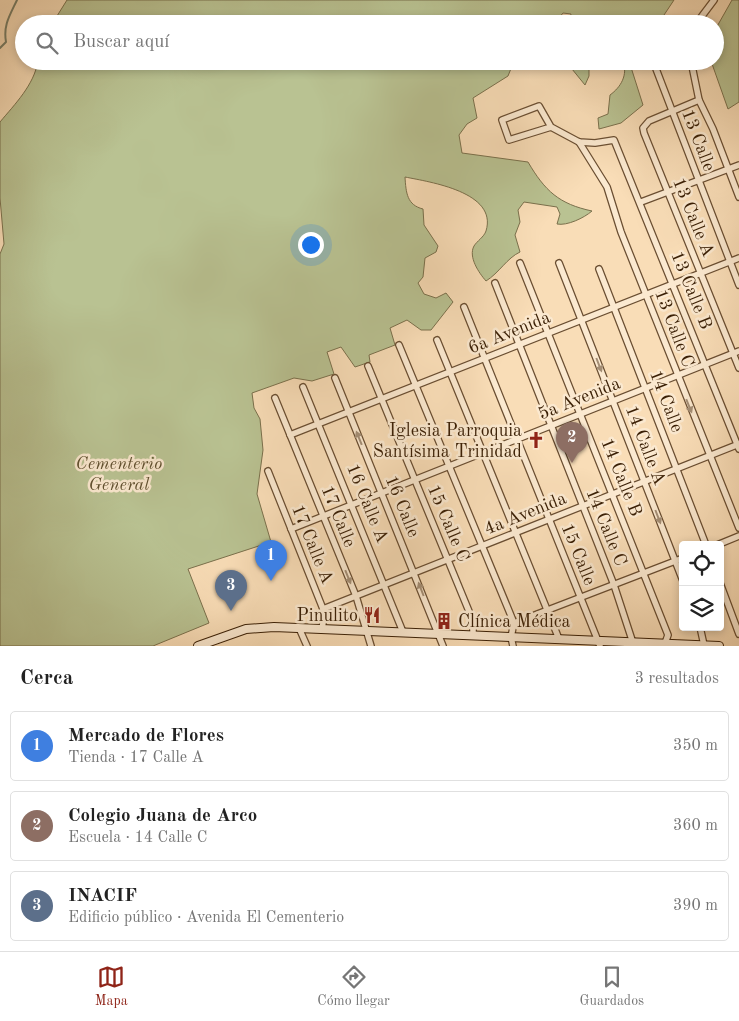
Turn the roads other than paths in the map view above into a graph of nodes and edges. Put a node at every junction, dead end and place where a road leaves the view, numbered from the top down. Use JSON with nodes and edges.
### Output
{"nodes":[{"id":1,"x":714,"y":0,"type":"edge"},
{"id":2,"x":703,"y":15,"type":"edge"},
{"id":3,"x":656,"y":70,"type":"edge"},
{"id":4,"x":693,"y":70,"type":"edge"},
{"id":5,"x":699,"y":100,"type":"junction"},
{"id":6,"x":672,"y":111,"type":"junction"},
{"id":7,"x":551,"y":127,"type":"junction"},
{"id":8,"x":579,"y":142,"type":"junction"},
{"id":9,"x":739,"y":165,"type":"edge"},
{"id":10,"x":728,"y":169,"type":"junction"},
{"id":11,"x":698,"y":180,"type":"junction"},
{"id":12,"x":668,"y":192,"type":"junction"},
{"id":13,"x":739,"y":197,"type":"edge"},
{"id":14,"x":641,"y":202,"type":"junction"},
{"id":15,"x":739,"y":258,"type":"edge"},
{"id":16,"x":729,"y":262,"type":"junction"},
{"id":17,"x":520,"y":263,"type":"dead end"},
{"id":18,"x":559,"y":263,"type":"dead end"},
{"id":19,"x":599,"y":268,"type":"dead end"},
{"id":20,"x":701,"y":273,"type":"junction"},
{"id":21,"x":495,"y":283,"type":"dead end"},
{"id":22,"x":674,"y":284,"type":"junction"},
{"id":23,"x":739,"y":285,"type":"edge"},
{"id":24,"x":646,"y":295,"type":"junction"},
{"id":25,"x":464,"y":306,"type":"dead end"},
{"id":26,"x":614,"y":306,"type":"junction"},
{"id":27,"x":581,"y":320,"type":"junction"},
{"id":28,"x":549,"y":332,"type":"junction"},
{"id":29,"x":437,"y":340,"type":"dead end"},
{"id":30,"x":519,"y":344,"type":"junction"},
{"id":31,"x":399,"y":345,"type":"dead end"},
{"id":32,"x":736,"y":352,"type":"edge"},
{"id":33,"x":484,"y":358,"type":"junction"},
{"id":34,"x":705,"y":364,"type":"junction"},
{"id":35,"x":368,"y":366,"type":"dead end"},
{"id":36,"x":739,"y":368,"type":"edge"},
{"id":37,"x":450,"y":371,"type":"junction"},
{"id":38,"x":677,"y":375,"type":"junction"},
{"id":39,"x":335,"y":378,"type":"dead end"},
{"id":40,"x":416,"y":385,"type":"junction"},
{"id":41,"x":303,"y":387,"type":"dead end"},
{"id":42,"x":646,"y":388,"type":"junction"},
{"id":43,"x":275,"y":398,"type":"dead end"},
{"id":44,"x":381,"y":398,"type":"junction"},
{"id":45,"x":612,"y":401,"type":"junction"},
{"id":46,"x":349,"y":411,"type":"junction"},
{"id":47,"x":581,"y":414,"type":"junction"},
{"id":48,"x":318,"y":423,"type":"junction"},
{"id":49,"x":551,"y":425,"type":"junction"},
{"id":50,"x":290,"y":435,"type":"junction"},
{"id":51,"x":517,"y":439,"type":"junction"},
{"id":52,"x":738,"y":446,"type":"edge"},
{"id":53,"x":484,"y":452,"type":"junction"},
{"id":54,"x":709,"y":456,"type":"junction"},
{"id":55,"x":449,"y":466,"type":"junction"},
{"id":56,"x":677,"y":468,"type":"junction"},
{"id":57,"x":268,"y":471,"type":"dead end"},
{"id":58,"x":415,"y":479,"type":"junction"},
{"id":59,"x":644,"y":482,"type":"junction"},
{"id":60,"x":382,"y":492,"type":"junction"},
{"id":61,"x":613,"y":494,"type":"junction"},
{"id":62,"x":352,"y":504,"type":"junction"},
{"id":63,"x":583,"y":506,"type":"junction"},
{"id":64,"x":323,"y":516,"type":"junction"},
{"id":65,"x":549,"y":519,"type":"junction"},
{"id":66,"x":291,"y":528,"type":"junction"},
{"id":67,"x":739,"y":528,"type":"edge"},
{"id":68,"x":516,"y":532,"type":"junction"},
{"id":69,"x":739,"y":536,"type":"edge"},
{"id":70,"x":704,"y":541,"type":"edge"},
{"id":71,"x":724,"y":542,"type":"edge"},
{"id":72,"x":482,"y":546,"type":"junction"},
{"id":73,"x":448,"y":559,"type":"junction"},
{"id":74,"x":679,"y":560,"type":"edge"},
{"id":75,"x":675,"y":561,"type":"junction"},
{"id":76,"x":679,"y":572,"type":"edge"},
{"id":77,"x":415,"y":573,"type":"junction"},
{"id":78,"x":645,"y":573,"type":"junction"},
{"id":79,"x":385,"y":584,"type":"junction"},
{"id":80,"x":614,"y":585,"type":"junction"},
{"id":81,"x":721,"y":586,"type":"edge"},
{"id":82,"x":356,"y":596,"type":"junction"},
{"id":83,"x":581,"y":598,"type":"junction"},
{"id":84,"x":323,"y":609,"type":"junction"},
{"id":85,"x":548,"y":610,"type":"junction"},
{"id":86,"x":514,"y":623,"type":"junction"},
{"id":87,"x":299,"y":628,"type":"junction"},
{"id":88,"x":322,"y":629,"type":"junction"},
{"id":89,"x":366,"y":631,"type":"junction"},
{"id":90,"x":701,"y":631,"type":"edge"},
{"id":91,"x":403,"y":632,"type":"junction"},
{"id":92,"x":438,"y":634,"type":"junction"},
{"id":93,"x":739,"y":634,"type":"edge"},
{"id":94,"x":473,"y":636,"type":"junction"},
{"id":95,"x":511,"y":637,"type":"junction"},
{"id":96,"x":559,"y":639,"type":"junction"},
{"id":97,"x":634,"y":643,"type":"junction"},
{"id":98,"x":600,"y":644,"type":"edge"},
{"id":99,"x":664,"y":645,"type":"edge"},
{"id":100,"x":704,"y":645,"type":"edge"},
{"id":101,"x":198,"y":646,"type":"edge"},
{"id":102,"x":307,"y":646,"type":"edge"},
{"id":103,"x":371,"y":646,"type":"edge"},
{"id":104,"x":443,"y":646,"type":"edge"},
{"id":105,"x":513,"y":646,"type":"edge"},
{"id":106,"x":719,"y":646,"type":"edge"}],
"edges":[{"from":1,"to":2,"type":"street"},
{"from":3,"to":6,"type":"street","name":"13 Calle"},
{"from":4,"to":5,"type":"street"},
{"from":5,"to":6,"type":"street"},
{"from":5,"to":10,"type":"street"},
{"from":6,"to":11,"type":"street","name":"13 Calle"},
{"from":6,"to":12,"type":"street","name":"13 Calle A"},
{"from":7,"to":7,"type":"street"},
{"from":7,"to":8,"type":"street"},
{"from":8,"to":14,"type":"street","name":"13 Calle B"},
{"from":8,"to":24,"type":"street","name":"13 Calle C"},
{"from":9,"to":10,"type":"street"},
{"from":10,"to":11,"type":"street"},
{"from":10,"to":13,"type":"street"},
{"from":11,"to":12,"type":"street"},
{"from":11,"to":16,"type":"street","name":"13 Calle"},
{"from":12,"to":14,"type":"street"},
{"from":12,"to":20,"type":"street","name":"13 Calle A"},
{"from":14,"to":22,"type":"street","name":"13 Calle B"},
{"from":15,"to":16,"type":"street","name":"6a Avenida"},
{"from":16,"to":20,"type":"street","name":"6a Avenida"},
{"from":16,"to":23,"type":"street","name":"13 Calle"},
{"from":17,"to":28,"type":"street","name":"14 Calle B"},
{"from":18,"to":27,"type":"street","name":"14 Calle A"},
{"from":19,"to":26,"type":"street","name":"14 Calle"},
{"from":20,"to":22,"type":"street","name":"6a Avenida"},
{"from":20,"to":32,"type":"street","name":"13 Calle A"},
{"from":21,"to":30,"type":"street","name":"14 Calle C"},
{"from":22,"to":24,"type":"street","name":"6a Avenida"},
{"from":22,"to":34,"type":"street","name":"13 Calle B"},
{"from":24,"to":26,"type":"street","name":"6a Avenida"},
{"from":24,"to":38,"type":"street","name":"13 Calle C"},
{"from":25,"to":33,"type":"street","name":"15 Calle"},
{"from":26,"to":27,"type":"street","name":"6a Avenida"},
{"from":26,"to":42,"type":"street","name":"14 Calle"},
{"from":27,"to":28,"type":"street","name":"6a Avenida"},
{"from":27,"to":45,"type":"street","name":"14 Calle A","one_way":true},
{"from":28,"to":30,"type":"street","name":"6a Avenida"},
{"from":28,"to":47,"type":"street","name":"14 Calle B"},
{"from":29,"to":37,"type":"street"},
{"from":30,"to":33,"type":"street","name":"6a Avenida"},
{"from":30,"to":49,"type":"street","name":"14 Calle C"},
{"from":31,"to":40,"type":"street"},
{"from":32,"to":34,"type":"street","name":"5a Avenida"},
{"from":32,"to":36,"type":"street","name":"13 Calle A"},
{"from":33,"to":37,"type":"street","name":"6a Avenida"},
{"from":33,"to":51,"type":"street","name":"15 Calle"},
{"from":34,"to":38,"type":"street","name":"5a Avenida"},
{"from":34,"to":52,"type":"street","name":"13 Calle B"},
{"from":35,"to":44,"type":"street","name":"15 Calle C"},
{"from":37,"to":40,"type":"street","name":"6a Avenida"},
{"from":37,"to":53,"type":"street"},
{"from":38,"to":42,"type":"street","name":"5a Avenida"},
{"from":38,"to":54,"type":"street","name":"13 Calle C","one_way":true},
{"from":39,"to":46,"type":"street","name":"16 Calle"},
{"from":40,"to":44,"type":"street","name":"6a Avenida"},
{"from":40,"to":55,"type":"street"},
{"from":41,"to":48,"type":"street","name":"16 Calle A"},
{"from":42,"to":45,"type":"street","name":"5a Avenida"},
{"from":42,"to":56,"type":"street","name":"14 Calle"},
{"from":43,"to":50,"type":"street","name":"17 Calle"},
{"from":44,"to":46,"type":"street","name":"6a Avenida"},
{"from":44,"to":58,"type":"street","name":"15 Calle C"},
{"from":45,"to":47,"type":"street","name":"5a Avenida"},
{"from":45,"to":59,"type":"street","name":"14 Calle A"},
{"from":46,"to":48,"type":"street","name":"6a Avenida"},
{"from":60,"to":46,"type":"street","name":"16 Calle","one_way":true},
{"from":47,"to":49,"type":"street","name":"5a Avenida"},
{"from":47,"to":61,"type":"street","name":"14 Calle B"},
{"from":48,"to":50,"type":"street","name":"6a Avenida"},
{"from":48,"to":62,"type":"street","name":"16 Calle A"},
{"from":49,"to":51,"type":"street","name":"5a Avenida"},
{"from":49,"to":63,"type":"street","name":"14 Calle C"},
{"from":50,"to":64,"type":"street","name":"17 Calle"},
{"from":51,"to":53,"type":"street","name":"5a Avenida"},
{"from":51,"to":65,"type":"street","name":"15 Calle"},
{"from":52,"to":54,"type":"street","name":"4a Avenida"},
{"from":53,"to":55,"type":"street","name":"5a Avenida"},
{"from":53,"to":68,"type":"street"},
{"from":54,"to":56,"type":"street","name":"4a Avenida"},
{"from":54,"to":67,"type":"street","name":"13 Calle C"},
{"from":55,"to":58,"type":"street","name":"5a Avenida"},
{"from":55,"to":72,"type":"street"},
{"from":56,"to":59,"type":"street","name":"4a Avenida"},
{"from":56,"to":70,"type":"street","name":"14 Calle"},
{"from":57,"to":66,"type":"street","name":"17 Calle A"},
{"from":58,"to":60,"type":"street","name":"5a Avenida"},
{"from":58,"to":73,"type":"street","name":"15 Calle C"},
{"from":59,"to":61,"type":"street","name":"4a Avenida"},
{"from":59,"to":75,"type":"street","name":"14 Calle A","one_way":true},
{"from":60,"to":62,"type":"street","name":"5a Avenida"},
{"from":60,"to":77,"type":"street","name":"16 Calle"},
{"from":61,"to":63,"type":"street","name":"4a Avenida"},
{"from":61,"to":78,"type":"street","name":"14 Calle B"},
{"from":62,"to":64,"type":"street","name":"5a Avenida"},
{"from":62,"to":79,"type":"street","name":"16 Calle A"},
{"from":63,"to":65,"type":"street","name":"4a Avenida"},
{"from":63,"to":80,"type":"street","name":"14 Calle C"},
{"from":64,"to":66,"type":"street","name":"5a Avenida"},
{"from":64,"to":82,"type":"street","name":"17 Calle","one_way":true},
{"from":65,"to":68,"type":"street","name":"4a Avenida"},
{"from":65,"to":83,"type":"street","name":"15 Calle"},
{"from":66,"to":84,"type":"street","name":"17 Calle A"},
{"from":68,"to":72,"type":"street","name":"4a Avenida"},
{"from":68,"to":85,"type":"street"},
{"from":69,"to":71,"type":"street"},
{"from":72,"to":73,"type":"street","name":"4a Avenida"},
{"from":72,"to":86,"type":"street"},
{"from":73,"to":77,"type":"street","name":"4a Avenida"},
{"from":73,"to":94,"type":"street","name":"15 Calle C"},
{"from":74,"to":75,"type":"street"},
{"from":75,"to":76,"type":"street","name":"14 Calle A"},
{"from":75,"to":78,"type":"street"},
{"from":77,"to":79,"type":"street","name":"4a Avenida"},
{"from":92,"to":77,"type":"street","name":"16 Calle","one_way":true},
{"from":78,"to":80,"type":"street"},
{"from":78,"to":99,"type":"street","name":"14 Calle B"},
{"from":79,"to":82,"type":"street","name":"4a Avenida"},
{"from":79,"to":91,"type":"street","name":"16 Calle A"},
{"from":80,"to":83,"type":"street"},
{"from":80,"to":97,"type":"street","name":"14 Calle C"},
{"from":81,"to":93,"type":"street"},
{"from":82,"to":84,"type":"street","name":"4a Avenida"},
{"from":82,"to":89,"type":"street","name":"17 Calle"},
{"from":83,"to":85,"type":"street"},
{"from":83,"to":98,"type":"street","name":"15 Calle"},
{"from":84,"to":88,"type":"street","name":"17 Calle A"},
{"from":85,"to":86,"type":"street"},
{"from":85,"to":96,"type":"street"},
{"from":86,"to":95,"type":"street"},
{"from":87,"to":88,"type":"main road"},
{"from":87,"to":101,"type":"main road"},
{"from":87,"to":102,"type":"street"},
{"from":88,"to":89,"type":"main road"},
{"from":89,"to":91,"type":"main road"},
{"from":89,"to":103,"type":"street","name":"17 Calle"},
{"from":90,"to":100,"type":"street"},
{"from":91,"to":92,"type":"main road"},
{"from":92,"to":94,"type":"main road"},
{"from":92,"to":104,"type":"street","name":"16 Calle"},
{"from":94,"to":95,"type":"main road"},
{"from":95,"to":96,"type":"main road"},
{"from":95,"to":105,"type":"street"},
{"from":96,"to":98,"type":"main road"},
{"from":97,"to":98,"type":"main road"},
{"from":97,"to":99,"type":"main road"},
{"from":99,"to":100,"type":"main road"},
{"from":100,"to":106,"type":"main road"}]}
